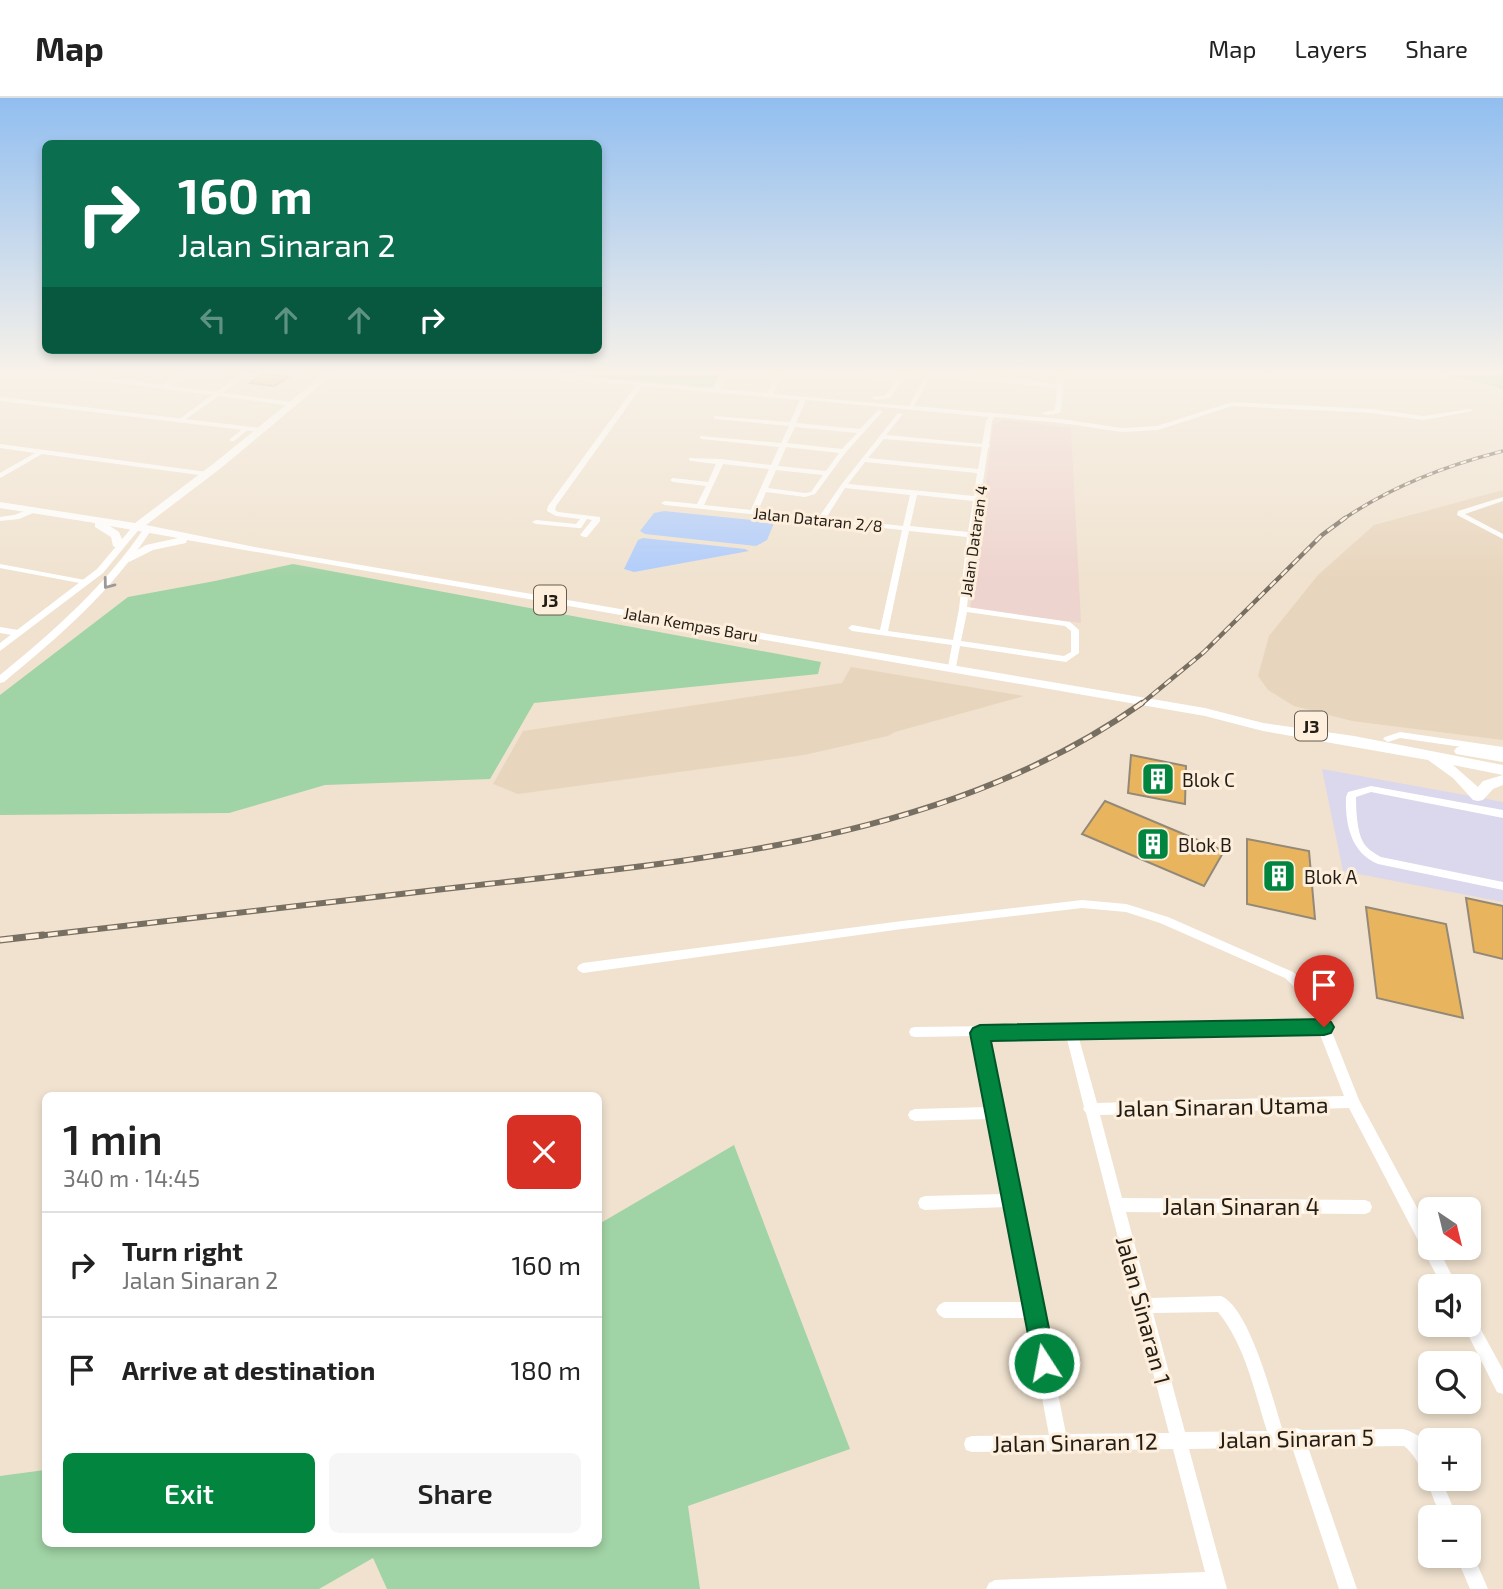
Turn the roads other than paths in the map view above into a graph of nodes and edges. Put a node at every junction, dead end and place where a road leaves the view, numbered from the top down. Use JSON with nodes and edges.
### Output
{"nodes":[{"id":1,"x":248,"y":441,"type":"edge"},
{"id":2,"x":599,"y":441,"type":"edge"},
{"id":3,"x":744,"y":441,"type":"edge"},
{"id":4,"x":786,"y":441,"type":"edge"},
{"id":5,"x":853,"y":441,"type":"edge"},
{"id":6,"x":880,"y":441,"type":"edge"},
{"id":7,"x":924,"y":441,"type":"edge"},
{"id":8,"x":988,"y":441,"type":"edge"},
{"id":9,"x":785,"y":444,"type":"junction"},
{"id":10,"x":0,"y":446,"type":"edge"},
{"id":11,"x":987,"y":446,"type":"junction"},
{"id":12,"x":844,"y":451,"type":"junction"},
{"id":13,"x":43,"y":452,"type":"junction"},
{"id":14,"x":691,"y":458,"type":"dead end"},
{"id":15,"x":863,"y":460,"type":"junction"},
{"id":16,"x":721,"y":461,"type":"junction"},
{"id":17,"x":775,"y":466,"type":"junction"},
{"id":18,"x":982,"y":471,"type":"junction"},
{"id":19,"x":827,"y":473,"type":"junction"},
{"id":20,"x":207,"y":474,"type":"junction"},
{"id":21,"x":0,"y":476,"type":"edge"},
{"id":22,"x":673,"y":480,"type":"dead end"},
{"id":23,"x":710,"y":484,"type":"junction"},
{"id":24,"x":843,"y":486,"type":"junction"},
{"id":25,"x":765,"y":490,"type":"junction"},
{"id":26,"x":914,"y":493,"type":"junction"},
{"id":27,"x":978,"y":499,"type":"junction"},
{"id":28,"x":1503,"y":499,"type":"edge"},
{"id":29,"x":171,"y":500,"type":"junction"},
{"id":30,"x":665,"y":503,"type":"dead end"},
{"id":31,"x":0,"y":505,"type":"edge"},
{"id":32,"x":700,"y":506,"type":"junction"},
{"id":33,"x":30,"y":510,"type":"junction"},
{"id":34,"x":754,"y":512,"type":"junction"},
{"id":35,"x":585,"y":516,"type":"junction"},
{"id":36,"x":0,"y":519,"type":"edge"},
{"id":37,"x":821,"y":519,"type":"junction"},
{"id":38,"x":91,"y":520,"type":"junction"},
{"id":39,"x":536,"y":522,"type":"dead end"},
{"id":40,"x":142,"y":528,"type":"junction"},
{"id":41,"x":905,"y":528,"type":"junction"},
{"id":42,"x":170,"y":534,"type":"junction"},
{"id":43,"x":584,"y":535,"type":"dead end"},
{"id":44,"x":971,"y":535,"type":"junction"},
{"id":45,"x":1503,"y":537,"type":"edge"},
{"id":46,"x":212,"y":541,"type":"junction"},
{"id":47,"x":119,"y":546,"type":"junction"},
{"id":48,"x":129,"y":559,"type":"junction"},
{"id":49,"x":0,"y":566,"type":"edge"},
{"id":50,"x":85,"y":582,"type":"junction"},
{"id":51,"x":963,"y":609,"type":"junction"},
{"id":52,"x":852,"y":628,"type":"dead end"},
{"id":53,"x":0,"y":630,"type":"edge"},
{"id":54,"x":884,"y":631,"type":"junction"},
{"id":55,"x":18,"y":633,"type":"junction"},
{"id":56,"x":957,"y":642,"type":"junction"},
{"id":57,"x":0,"y":648,"type":"edge"},
{"id":58,"x":952,"y":667,"type":"junction"},
{"id":59,"x":0,"y":680,"type":"edge"},
{"id":60,"x":1234,"y":719,"type":"junction"},
{"id":61,"x":1388,"y":738,"type":"junction"},
{"id":62,"x":1354,"y":741,"type":"junction"},
{"id":63,"x":1503,"y":750,"type":"edge"},
{"id":64,"x":1503,"y":757,"type":"edge"},
{"id":65,"x":1503,"y":770,"type":"edge"},
{"id":66,"x":1503,"y":780,"type":"edge"},
{"id":67,"x":1479,"y":803,"type":"junction"},
{"id":68,"x":1503,"y":814,"type":"edge"},
{"id":69,"x":1503,"y":886,"type":"edge"},
{"id":70,"x":583,"y":968,"type":"dead end"},
{"id":71,"x":1324,"y":1027,"type":"junction"},
{"id":72,"x":1071,"y":1031,"type":"junction"},
{"id":73,"x":915,"y":1032,"type":"dead end"},
{"id":74,"x":980,"y":1033,"type":"junction"},
{"id":75,"x":1353,"y":1102,"type":"junction"},
{"id":76,"x":1090,"y":1109,"type":"junction"},
{"id":77,"x":993,"y":1114,"type":"junction"},
{"id":78,"x":915,"y":1115,"type":"dead end"},
{"id":79,"x":1010,"y":1200,"type":"junction"},
{"id":80,"x":925,"y":1203,"type":"dead end"},
{"id":81,"x":1116,"y":1205,"type":"junction"},
{"id":82,"x":1365,"y":1207,"type":"dead end"},
{"id":83,"x":1418,"y":1224,"type":"edge"},
{"id":84,"x":1142,"y":1306,"type":"junction"},
{"id":85,"x":944,"y":1310,"type":"dead end"},
{"id":86,"x":1033,"y":1310,"type":"junction"},
{"id":87,"x":1477,"y":1337,"type":"edge"},
{"id":88,"x":1503,"y":1386,"type":"edge"},
{"id":89,"x":1296,"y":1436,"type":"junction"},
{"id":90,"x":1277,"y":1437,"type":"junction"},
{"id":91,"x":1179,"y":1440,"type":"junction"},
{"id":92,"x":1059,"y":1442,"type":"junction"},
{"id":93,"x":972,"y":1444,"type":"dead end"},
{"id":94,"x":1418,"y":1450,"type":"edge"},
{"id":95,"x":1470,"y":1568,"type":"edge"},
{"id":96,"x":1217,"y":1584,"type":"edge"},
{"id":97,"x":995,"y":1589,"type":"edge"},
{"id":98,"x":1349,"y":1589,"type":"edge"},
{"id":99,"x":1479,"y":1589,"type":"edge"}],
"edges":[{"from":1,"to":20,"type":"main road"},
{"from":2,"to":35,"type":"street"},
{"from":3,"to":9,"type":"street"},
{"from":4,"to":9,"type":"street"},
{"from":5,"to":12,"type":"street"},
{"from":6,"to":15,"type":"street"},
{"from":7,"to":11,"type":"street"},
{"from":8,"to":11,"type":"street","name":"Jalan Dataran 4"},
{"from":9,"to":12,"type":"street"},
{"from":9,"to":17,"type":"street"},
{"from":10,"to":13,"type":"street"},
{"from":11,"to":18,"type":"street","name":"Jalan Dataran 4"},
{"from":12,"to":19,"type":"street"},
{"from":13,"to":20,"type":"street"},
{"from":13,"to":21,"type":"street"},
{"from":14,"to":16,"type":"street"},
{"from":15,"to":18,"type":"street"},
{"from":15,"to":24,"type":"street"},
{"from":16,"to":17,"type":"street"},
{"from":16,"to":23,"type":"street"},
{"from":17,"to":19,"type":"street"},
{"from":17,"to":25,"type":"street"},
{"from":18,"to":27,"type":"street","name":"Jalan Dataran 4"},
{"from":19,"to":25,"type":"street"},
{"from":20,"to":29,"type":"main road"},
{"from":22,"to":23,"type":"street"},
{"from":23,"to":32,"type":"street"},
{"from":24,"to":26,"type":"street"},
{"from":24,"to":37,"type":"street"},
{"from":25,"to":34,"type":"street"},
{"from":26,"to":27,"type":"street"},
{"from":26,"to":41,"type":"street"},
{"from":27,"to":44,"type":"street","name":"Jalan Dataran 4"},
{"from":28,"to":45,"type":"street"},
{"from":29,"to":38,"type":"main road"},
{"from":29,"to":40,"type":"main road"},
{"from":29,"to":42,"type":"main road"},
{"from":30,"to":32,"type":"street","name":"Jalan Dataran 2/8"},
{"from":31,"to":33,"type":"main road","name":"Jalan Kempas Baru","number":"J3"},
{"from":32,"to":34,"type":"street","name":"Jalan Dataran 2/8"},
{"from":33,"to":36,"type":"street"},
{"from":33,"to":38,"type":"main road","name":"Jalan Kempas Baru","number":"J3"},
{"from":34,"to":37,"type":"street","name":"Jalan Dataran 2/8"},
{"from":35,"to":39,"type":"street"},
{"from":35,"to":43,"type":"street"},
{"from":37,"to":41,"type":"street","name":"Jalan Dataran 2/8"},
{"from":38,"to":40,"type":"main road","name":"Jalan Kempas Baru","number":"J3"},
{"from":38,"to":47,"type":"main road"},
{"from":40,"to":42,"type":"main road","name":"Jalan Kempas Baru","number":"J3"},
{"from":40,"to":47,"type":"street"},
{"from":40,"to":48,"type":"street"},
{"from":41,"to":44,"type":"street","name":"Jalan Dataran 2/8"},
{"from":41,"to":54,"type":"street"},
{"from":42,"to":46,"type":"main road","name":"Jalan Kempas Baru","number":"J3"},
{"from":44,"to":51,"type":"street","name":"Jalan Dataran 4"},
{"from":46,"to":48,"type":"main road"},
{"from":46,"to":58,"type":"main road","name":"Jalan Kempas Baru","number":"J3"},
{"from":47,"to":50,"type":"street"},
{"from":48,"to":59,"type":"street","one_way":true},
{"from":49,"to":50,"type":"street"},
{"from":50,"to":55,"type":"street"},
{"from":51,"to":56,"type":"street","name":"Jalan Dataran 4"},
{"from":51,"to":56,"type":"street"},
{"from":52,"to":54,"type":"street"},
{"from":53,"to":55,"type":"street"},
{"from":54,"to":56,"type":"street"},
{"from":55,"to":57,"type":"street"},
{"from":56,"to":58,"type":"street","name":"Jalan Dataran 4"},
{"from":58,"to":60,"type":"main road","name":"Jalan Kempas Baru","number":"J3"},
{"from":60,"to":61,"type":"main road","name":"Jalan Kempas Baru","number":"J3"},
{"from":60,"to":62,"type":"main road","name":"Jalan Kempas Baru","number":"J3"},
{"from":61,"to":63,"type":"street","name":"Jalan Kempas Baru"},
{"from":61,"to":64,"type":"main road","name":"Jalan Kempas Baru","number":"J3"},
{"from":62,"to":65,"type":"main road","name":"Jalan Kempas Baru","number":"J3"},
{"from":62,"to":67,"type":"main road"},
{"from":66,"to":67,"type":"main road"},
{"from":67,"to":68,"type":"street"},
{"from":67,"to":69,"type":"street"},
{"from":70,"to":71,"type":"street"},
{"from":71,"to":72,"type":"street"},
{"from":71,"to":75,"type":"street"},
{"from":72,"to":74,"type":"street"},
{"from":72,"to":76,"type":"street","name":"Jalan Sinaran 1"},
{"from":73,"to":74,"type":"street"},
{"from":74,"to":77,"type":"street"},
{"from":75,"to":76,"type":"street","name":"Jalan Sinaran Utama"},
{"from":75,"to":83,"type":"street"},
{"from":76,"to":81,"type":"street","name":"Jalan Sinaran 1"},
{"from":77,"to":78,"type":"street"},
{"from":77,"to":79,"type":"street"},
{"from":79,"to":80,"type":"street"},
{"from":79,"to":86,"type":"street"},
{"from":81,"to":82,"type":"street","name":"Jalan Sinaran 4"},
{"from":81,"to":84,"type":"street","name":"Jalan Sinaran 1"},
{"from":84,"to":90,"type":"street"},
{"from":84,"to":91,"type":"street","name":"Jalan Sinaran 1"},
{"from":85,"to":86,"type":"street"},
{"from":86,"to":92,"type":"street"},
{"from":87,"to":88,"type":"street"},
{"from":89,"to":90,"type":"street","name":"Jalan Sinaran 5"},
{"from":89,"to":94,"type":"street","name":"Jalan Sinaran 5"},
{"from":89,"to":98,"type":"street"},
{"from":90,"to":91,"type":"street","name":"Jalan Sinaran 5"},
{"from":91,"to":92,"type":"street","name":"Jalan Sinaran 12"},
{"from":91,"to":96,"type":"street","name":"Jalan Sinaran 1"},
{"from":92,"to":93,"type":"street","name":"Jalan Sinaran 12"},
{"from":95,"to":99,"type":"street"},
{"from":96,"to":97,"type":"street"}]}
